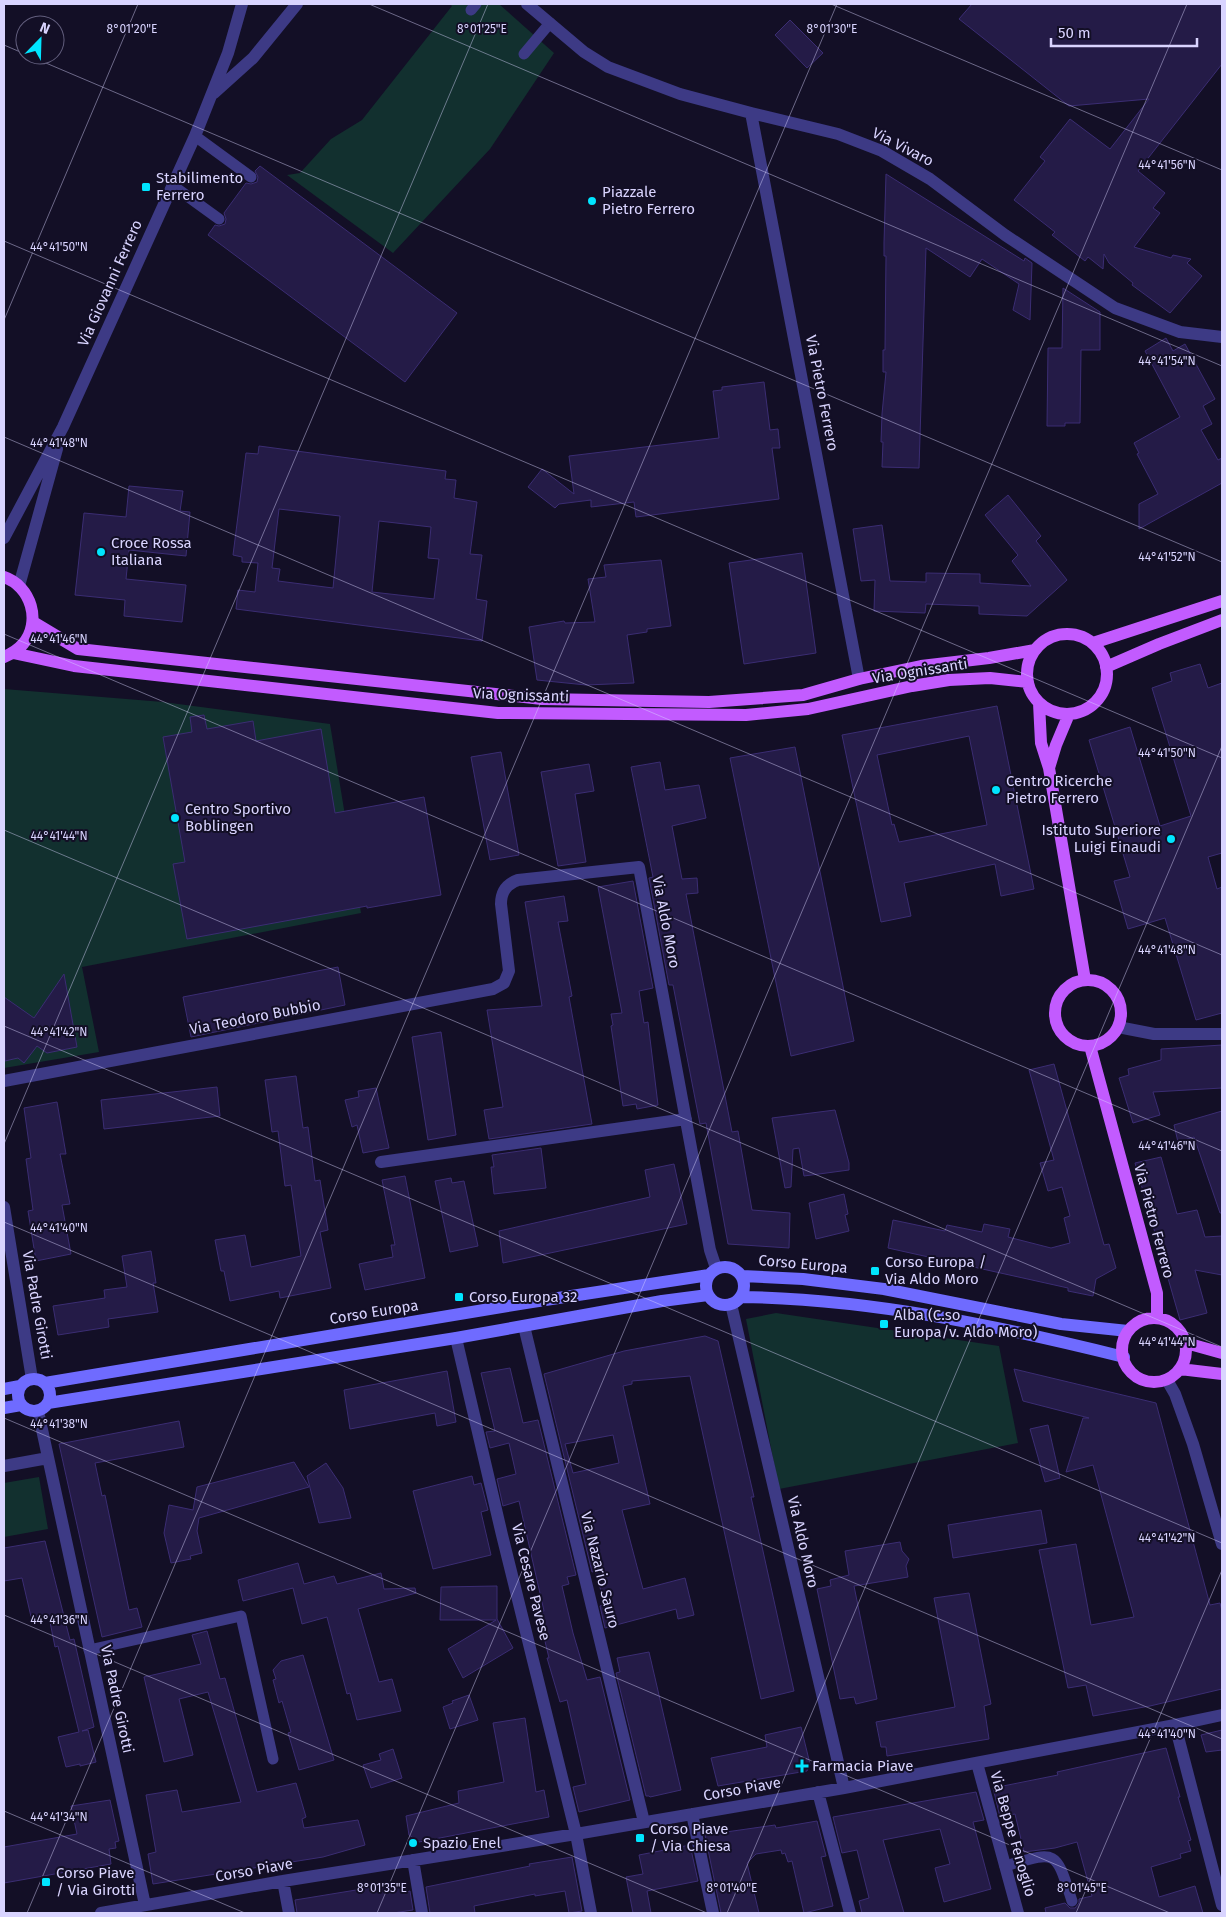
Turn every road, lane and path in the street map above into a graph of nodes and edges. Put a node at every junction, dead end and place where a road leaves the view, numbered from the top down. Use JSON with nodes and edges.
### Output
{"nodes":[{"id":1,"x":242,"y":4,"type":"edge"},
{"id":2,"x":297,"y":4,"type":"edge"},
{"id":3,"x":528,"y":4,"type":"edge"},
{"id":4,"x":550,"y":23,"type":"junction"},
{"id":5,"x":524,"y":54,"type":"dead end"},
{"id":6,"x":210,"y":97,"type":"junction"},
{"id":7,"x":751,"y":113,"type":"junction"},
{"id":8,"x":195,"y":136,"type":"junction"},
{"id":9,"x":251,"y":177,"type":"dead end"},
{"id":10,"x":172,"y":185,"type":"junction"},
{"id":11,"x":219,"y":219,"type":"dead end"},
{"id":12,"x":1222,"y":337,"type":"edge"},
{"id":13,"x":63,"y":427,"type":"junction"},
{"id":14,"x":4,"y":538,"type":"edge"},
{"id":15,"x":4,"y":577,"type":"edge"},
{"id":16,"x":19,"y":586,"type":"junction"},
{"id":17,"x":1222,"y":601,"type":"edge"},
{"id":18,"x":1222,"y":620,"type":"edge"},
{"id":19,"x":33,"y":622,"type":"junction"},
{"id":20,"x":1093,"y":644,"type":"junction"},
{"id":21,"x":1035,"y":650,"type":"junction"},
{"id":22,"x":8,"y":655,"type":"edge"},
{"id":23,"x":1106,"y":667,"type":"junction"},
{"id":24,"x":859,"y":679,"type":"junction"},
{"id":25,"x":1028,"y":682,"type":"junction"},
{"id":26,"x":1039,"y":703,"type":"junction"},
{"id":27,"x":1068,"y":714,"type":"junction"},
{"id":28,"x":1050,"y":768,"type":"junction"},
{"id":29,"x":508,"y":978,"type":"joint"},
{"id":30,"x":1085,"y":980,"type":"junction"},
{"id":31,"x":1118,"y":1027,"type":"junction"},
{"id":32,"x":1222,"y":1034,"type":"edge"},
{"id":33,"x":1090,"y":1046,"type":"junction"},
{"id":34,"x":4,"y":1081,"type":"edge"},
{"id":35,"x":686,"y":1119,"type":"junction"},
{"id":36,"x":381,"y":1162,"type":"dead end"},
{"id":37,"x":4,"y":1207,"type":"edge"},
{"id":38,"x":713,"y":1272,"type":"junction"},
{"id":39,"x":742,"y":1276,"type":"junction"},
{"id":40,"x":708,"y":1295,"type":"junction"},
{"id":41,"x":742,"y":1296,"type":"junction"},
{"id":42,"x":731,"y":1304,"type":"junction"},
{"id":43,"x":1157,"y":1318,"type":"junction"},
{"id":44,"x":524,"y":1326,"type":"junction"},
{"id":45,"x":1128,"y":1332,"type":"junction"},
{"id":46,"x":456,"y":1338,"type":"junction"},
{"id":47,"x":1186,"y":1343,"type":"junction"},
{"id":48,"x":1222,"y":1353,"type":"edge"},
{"id":49,"x":1124,"y":1357,"type":"junction"},
{"id":50,"x":1180,"y":1369,"type":"junction"},
{"id":51,"x":1222,"y":1374,"type":"edge"},
{"id":52,"x":1167,"y":1380,"type":"junction"},
{"id":53,"x":39,"y":1381,"type":"junction"},
{"id":54,"x":20,"y":1386,"type":"junction"},
{"id":55,"x":4,"y":1389,"type":"edge"},
{"id":56,"x":21,"y":1405,"type":"junction"},
{"id":57,"x":43,"y":1406,"type":"junction"},
{"id":58,"x":4,"y":1408,"type":"edge"},
{"id":59,"x":48,"y":1458,"type":"junction"},
{"id":60,"x":4,"y":1466,"type":"edge"},
{"id":61,"x":1222,"y":1544,"type":"edge"},
{"id":62,"x":89,"y":1650,"type":"junction"},
{"id":63,"x":1222,"y":1715,"type":"edge"},
{"id":64,"x":1175,"y":1725,"type":"junction"},
{"id":65,"x":274,"y":1759,"type":"dead end"},
{"id":66,"x":977,"y":1764,"type":"junction"},
{"id":67,"x":844,"y":1788,"type":"junction"},
{"id":68,"x":818,"y":1792,"type":"junction"},
{"id":69,"x":692,"y":1814,"type":"junction"},
{"id":70,"x":644,"y":1822,"type":"junction"},
{"id":71,"x":576,"y":1834,"type":"junction"},
{"id":72,"x":412,"y":1860,"type":"junction"},
{"id":73,"x":1005,"y":1866,"type":"junction"},
{"id":74,"x":1219,"y":1879,"type":"edge"},
{"id":75,"x":283,"y":1881,"type":"junction"},
{"id":76,"x":1072,"y":1901,"type":"dead end"},
{"id":77,"x":148,"y":1905,"type":"junction"},
{"id":78,"x":1222,"y":1905,"type":"edge"},
{"id":79,"x":120,"y":1912,"type":"edge"},
{"id":80,"x":101,"y":1913,"type":"edge"},
{"id":81,"x":289,"y":1913,"type":"edge"},
{"id":82,"x":422,"y":1913,"type":"edge"},
{"id":83,"x":591,"y":1913,"type":"edge"},
{"id":84,"x":713,"y":1913,"type":"edge"},
{"id":85,"x":850,"y":1913,"type":"edge"},
{"id":86,"x":1018,"y":1913,"type":"edge"}],
"edges":[{"from":1,"to":6,"type":"street","name":"Via Giovanni Ferrero"},
{"from":2,"to":6,"type":"street","name":"Via Giovanni Ferrero"},
{"from":3,"to":4,"type":"street","name":"Via Vivaro"},
{"from":4,"to":5,"type":"lane"},
{"from":4,"to":7,"type":"street","name":"Via Vivaro"},
{"from":6,"to":8,"type":"street","name":"Via Giovanni Ferrero"},
{"from":7,"to":12,"type":"street","name":"Via Vivaro"},
{"from":7,"to":24,"type":"street","name":"Via Pietro Ferrero"},
{"from":8,"to":9,"type":"lane"},
{"from":8,"to":10,"type":"street","name":"Via Giovanni Ferrero"},
{"from":10,"to":11,"type":"lane"},
{"from":10,"to":13,"type":"street","name":"Via Giovanni Ferrero"},
{"from":13,"to":14,"type":"street","name":"Via Giovanni Ferrero"},
{"from":13,"to":16,"type":"street","name":"Via Giovanni Ferrero"},
{"from":15,"to":16,"type":"main road"},
{"from":16,"to":19,"type":"main road"},
{"from":17,"to":20,"type":"main road"},
{"from":18,"to":23,"type":"main road"},
{"from":19,"to":22,"type":"main road"},
{"from":19,"to":24,"type":"main road","name":"Via Ognissanti"},
{"from":20,"to":21,"type":"main road"},
{"from":20,"to":23,"type":"main road"},
{"from":21,"to":24,"type":"main road","name":"Via Ognissanti"},
{"from":21,"to":25,"type":"main road"},
{"from":22,"to":25,"type":"main road","name":"Via Ognissanti"},
{"from":23,"to":27,"type":"main road"},
{"from":25,"to":26,"type":"main road"},
{"from":26,"to":27,"type":"main road"},
{"from":26,"to":28,"type":"main road"},
{"from":27,"to":28,"type":"main road"},
{"from":28,"to":30,"type":"main road"},
{"from":29,"to":34,"type":"street","name":"Via Teodoro Bubbio"},
{"from":29,"to":35,"type":"street","name":"Via Aldo Moro"},
{"from":30,"to":31,"type":"main road"},
{"from":30,"to":33,"type":"main road"},
{"from":31,"to":32,"type":"street"},
{"from":31,"to":33,"type":"main road"},
{"from":33,"to":43,"type":"main road","name":"Via Pietro Ferrero"},
{"from":35,"to":36,"type":"street"},
{"from":35,"to":38,"type":"street","name":"Via Aldo Moro"},
{"from":37,"to":53,"type":"street","name":"Via Padre Girotti"},
{"from":38,"to":39,"type":"main road","name":"Corso Europa"},
{"from":38,"to":40,"type":"main road"},
{"from":38,"to":53,"type":"main road","name":"Corso Europa"},
{"from":39,"to":41,"type":"main road","name":"Corso Europa"},
{"from":39,"to":45,"type":"main road","name":"Corso Europa"},
{"from":40,"to":42,"type":"main road"},
{"from":40,"to":44,"type":"main road"},
{"from":41,"to":42,"type":"main road"},
{"from":41,"to":49,"type":"main road"},
{"from":42,"to":67,"type":"street","name":"Via Aldo Moro"},
{"from":43,"to":45,"type":"main road"},
{"from":43,"to":47,"type":"main road"},
{"from":44,"to":46,"type":"main road"},
{"from":44,"to":70,"type":"street","name":"Via Nazario Sauro"},
{"from":45,"to":49,"type":"main road"},
{"from":46,"to":57,"type":"main road"},
{"from":46,"to":71,"type":"street","name":"Via Cesare Pavese"},
{"from":47,"to":48,"type":"main road"},
{"from":47,"to":50,"type":"main road"},
{"from":49,"to":52,"type":"main road"},
{"from":50,"to":51,"type":"main road"},
{"from":50,"to":52,"type":"main road"},
{"from":52,"to":61,"type":"street"},
{"from":53,"to":54,"type":"main road","name":"Corso Europa"},
{"from":53,"to":57,"type":"main road"},
{"from":54,"to":55,"type":"main road","name":"Corso Europa"},
{"from":54,"to":56,"type":"main road"},
{"from":56,"to":57,"type":"main road"},
{"from":56,"to":58,"type":"main road"},
{"from":57,"to":59,"type":"street","name":"Via Padre Girotti"},
{"from":59,"to":60,"type":"street"},
{"from":59,"to":62,"type":"street","name":"Via Padre Girotti"},
{"from":62,"to":65,"type":"lane"},
{"from":62,"to":77,"type":"street","name":"Via Padre Girotti"},
{"from":63,"to":64,"type":"street","name":"Corso Piave"},
{"from":64,"to":66,"type":"street","name":"Corso Piave"},
{"from":64,"to":74,"type":"street"},
{"from":66,"to":67,"type":"street","name":"Corso Piave"},
{"from":66,"to":73,"type":"street","name":"Via Beppe Fenoglio"},
{"from":67,"to":68,"type":"street","name":"Corso Piave"},
{"from":68,"to":69,"type":"street","name":"Corso Piave"},
{"from":68,"to":85,"type":"street"},
{"from":69,"to":70,"type":"street","name":"Corso Piave"},
{"from":69,"to":84,"type":"street"},
{"from":70,"to":71,"type":"street","name":"Corso Piave"},
{"from":71,"to":72,"type":"street","name":"Corso Piave"},
{"from":71,"to":83,"type":"street","name":"Via Cesare Pavese"},
{"from":72,"to":75,"type":"street","name":"Corso Piave"},
{"from":72,"to":82,"type":"street"},
{"from":73,"to":76,"type":"lane"},
{"from":73,"to":86,"type":"street","name":"Via Beppe Fenoglio"},
{"from":74,"to":78,"type":"street"},
{"from":75,"to":77,"type":"street","name":"Corso Piave"},
{"from":75,"to":81,"type":"street"},
{"from":77,"to":79,"type":"street","name":"Corso Piave"},
{"from":79,"to":80,"type":"street","name":"Corso Piave"}]}
